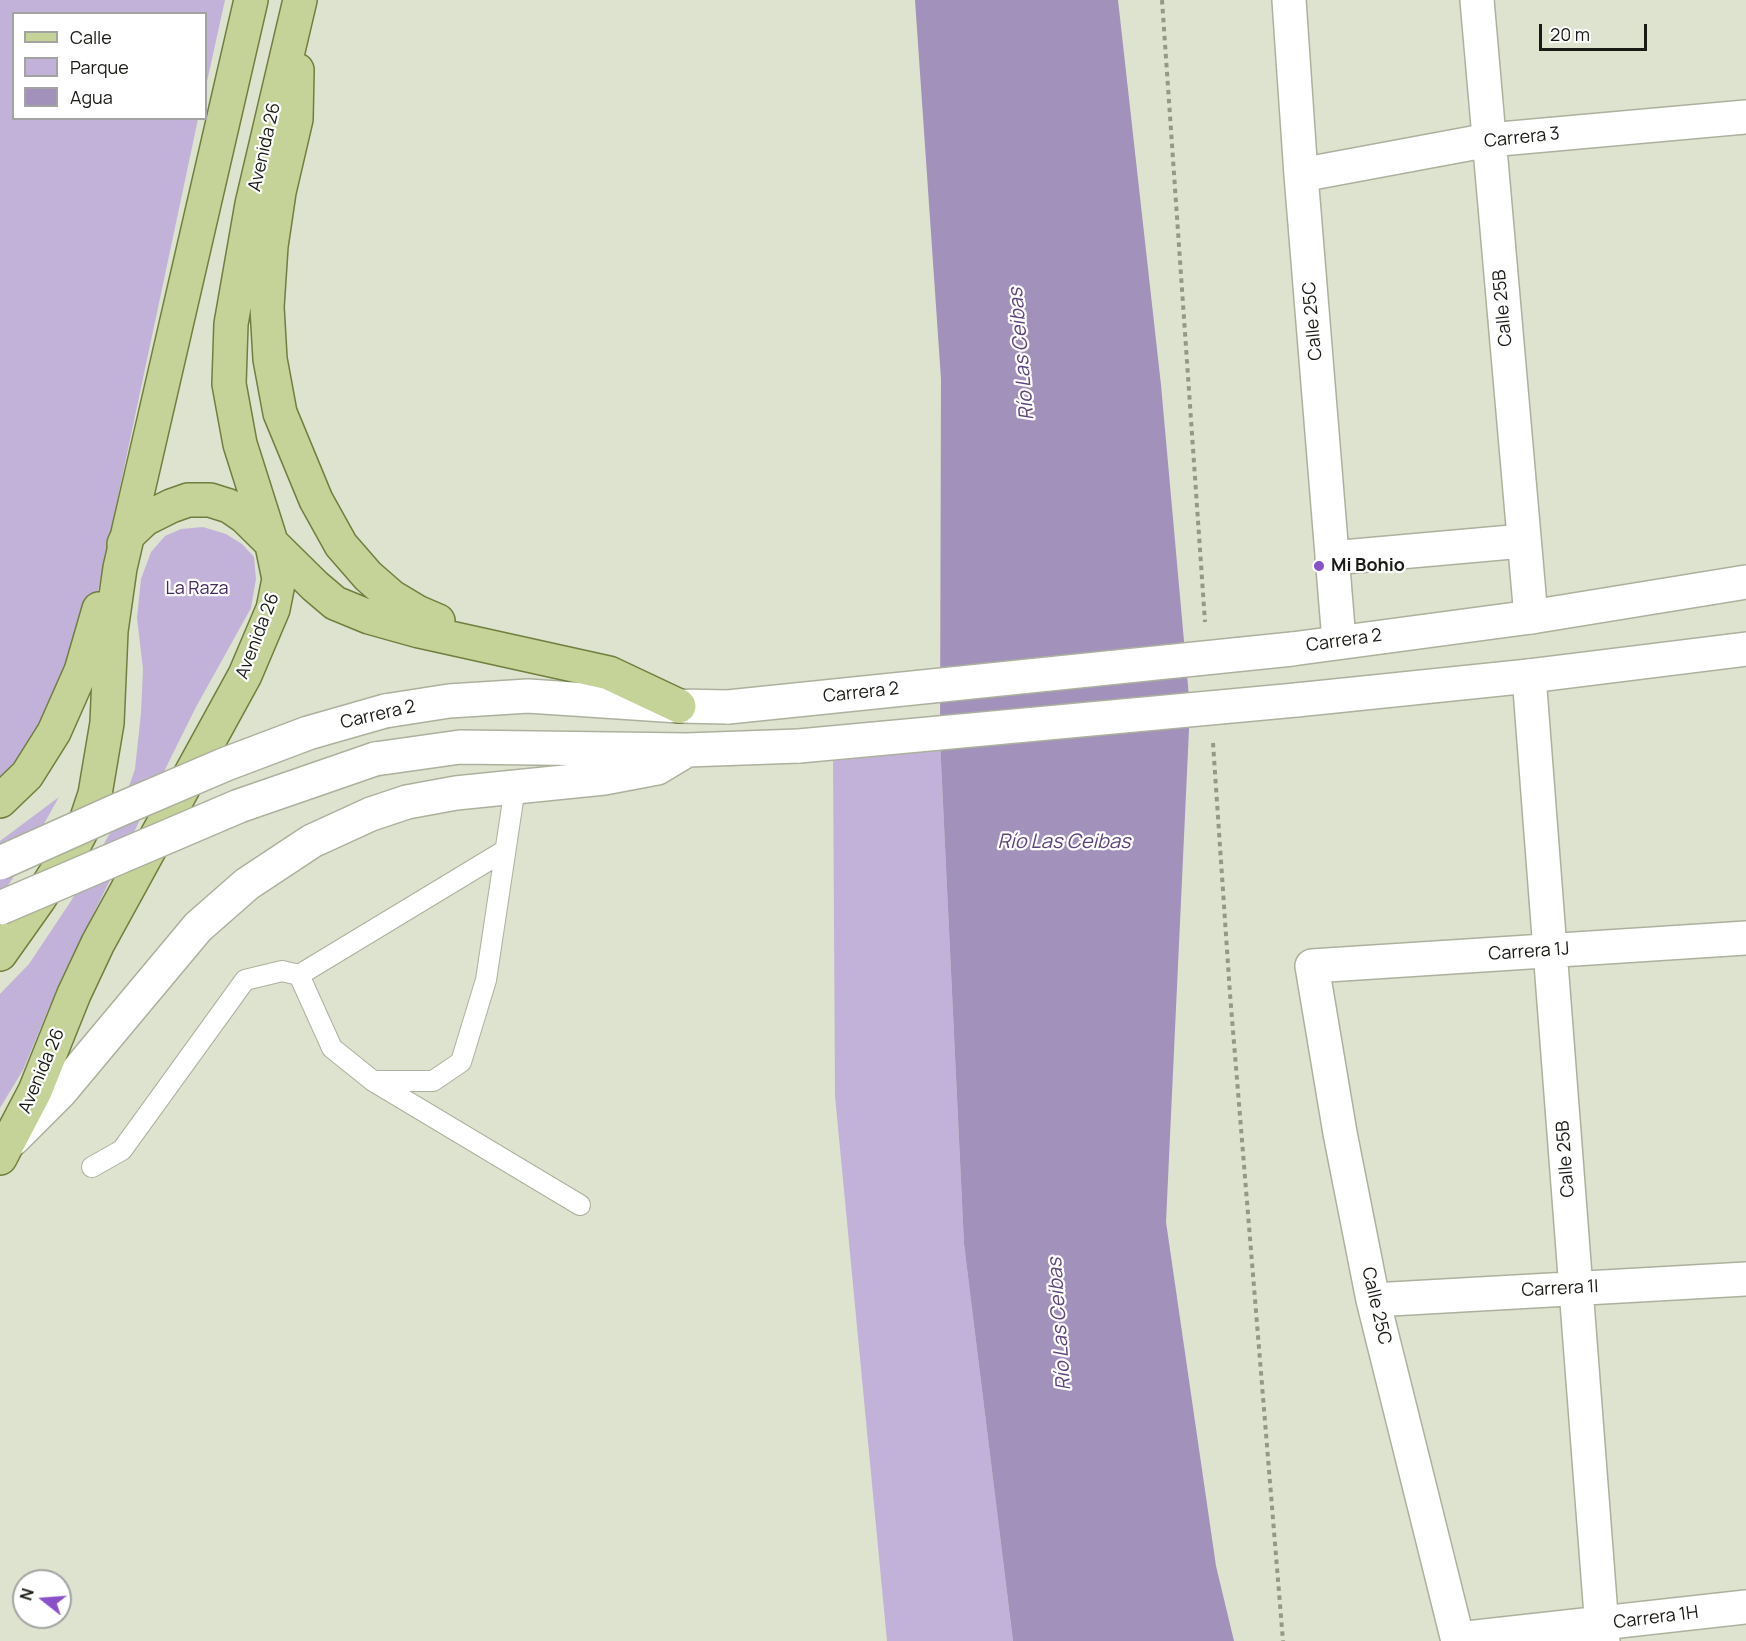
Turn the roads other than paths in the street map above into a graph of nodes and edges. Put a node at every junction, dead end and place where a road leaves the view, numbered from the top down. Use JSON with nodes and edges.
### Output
{"nodes":[{"id":1,"x":251,"y":0,"type":"edge"},
{"id":2,"x":1289,"y":0,"type":"edge"},
{"id":3,"x":1477,"y":0,"type":"edge"},
{"id":4,"x":298,"y":5,"type":"edge"},
{"id":5,"x":1746,"y":117,"type":"edge"},
{"id":6,"x":1489,"y":140,"type":"junction"},
{"id":7,"x":1301,"y":175,"type":"junction"},
{"id":8,"x":128,"y":535,"type":"junction"},
{"id":9,"x":1524,"y":541,"type":"junction"},
{"id":10,"x":272,"y":545,"type":"junction"},
{"id":11,"x":1332,"y":558,"type":"junction"},
{"id":12,"x":1746,"y":582,"type":"edge"},
{"id":13,"x":1531,"y":617,"type":"junction"},
{"id":14,"x":1339,"y":642,"type":"junction"},
{"id":15,"x":1746,"y":649,"type":"edge"},
{"id":16,"x":518,"y":653,"type":"junction"},
{"id":17,"x":1529,"y":676,"type":"junction"},
{"id":18,"x":679,"y":706,"type":"junction"},
{"id":19,"x":687,"y":750,"type":"junction"},
{"id":20,"x":515,"y":787,"type":"junction"},
{"id":21,"x":0,"y":801,"type":"edge"},
{"id":22,"x":504,"y":851,"type":"junction"},
{"id":23,"x":0,"y":863,"type":"edge"},
{"id":24,"x":0,"y":908,"type":"edge"},
{"id":25,"x":1746,"y":938,"type":"edge"},
{"id":26,"x":1550,"y":951,"type":"junction"},
{"id":27,"x":0,"y":954,"type":"edge"},
{"id":28,"x":1312,"y":966,"type":"joint"},
{"id":29,"x":299,"y":975,"type":"junction"},
{"id":30,"x":373,"y":1081,"type":"junction"},
{"id":31,"x":2,"y":1151,"type":"edge"},
{"id":32,"x":92,"y":1167,"type":"dead end"},
{"id":33,"x":580,"y":1205,"type":"dead end"},
{"id":34,"x":1746,"y":1279,"type":"edge"},
{"id":35,"x":1576,"y":1288,"type":"junction"},
{"id":36,"x":1373,"y":1300,"type":"junction"},
{"id":37,"x":1746,"y":1607,"type":"edge"},
{"id":38,"x":1602,"y":1632,"type":"edge"},
{"id":39,"x":1458,"y":1640,"type":"edge"}],
"edges":[{"from":1,"to":8,"type":"main road"},
{"from":2,"to":7,"type":"street","name":"Calle 25C"},
{"from":3,"to":6,"type":"street","name":"Calle 25B"},
{"from":4,"to":10,"type":"main road","name":"Avenida 26"},
{"from":4,"to":16,"type":"main road"},
{"from":5,"to":6,"type":"street","name":"Carrera 3"},
{"from":6,"to":7,"type":"street","name":"Carrera 3"},
{"from":6,"to":9,"type":"street","name":"Calle 25B"},
{"from":7,"to":11,"type":"street","name":"Calle 25C"},
{"from":8,"to":10,"type":"main road"},
{"from":8,"to":21,"type":"main road"},
{"from":8,"to":27,"type":"main road"},
{"from":9,"to":11,"type":"street"},
{"from":9,"to":13,"type":"street","name":"Calle 25B"},
{"from":10,"to":16,"type":"main road"},
{"from":10,"to":31,"type":"main road","name":"Avenida 26"},
{"from":11,"to":14,"type":"street","name":"Calle 25C"},
{"from":12,"to":13,"type":"street","name":"Carrera 2"},
{"from":13,"to":14,"type":"street","name":"Carrera 2"},
{"from":14,"to":18,"type":"street","name":"Carrera 2","bridge":true},
{"from":15,"to":17,"type":"street"},
{"from":16,"to":18,"type":"main road"},
{"from":17,"to":19,"type":"street","bridge":true},
{"from":17,"to":26,"type":"street","name":"Calle 25B"},
{"from":18,"to":23,"type":"street","name":"Carrera 2","bridge":true},
{"from":19,"to":20,"type":"street"},
{"from":19,"to":24,"type":"street","bridge":true},
{"from":20,"to":22,"type":"lane"},
{"from":20,"to":31,"type":"street"},
{"from":22,"to":29,"type":"lane"},
{"from":22,"to":30,"type":"lane"},
{"from":25,"to":26,"type":"street","name":"Carrera 1J"},
{"from":26,"to":28,"type":"street","name":"Carrera 1J"},
{"from":26,"to":35,"type":"street","name":"Calle 25B"},
{"from":28,"to":36,"type":"street","name":"Calle 25C"},
{"from":29,"to":30,"type":"lane"},
{"from":29,"to":32,"type":"lane"},
{"from":30,"to":33,"type":"lane"},
{"from":34,"to":35,"type":"street","name":"Carrera 1I"},
{"from":35,"to":36,"type":"street","name":"Carrera 1I"},
{"from":35,"to":38,"type":"street","name":"Calle 25B"},
{"from":36,"to":39,"type":"street","name":"Calle 25C"},
{"from":37,"to":38,"type":"street","name":"Carrera 1H"},
{"from":38,"to":39,"type":"street","name":"Carrera 1H"}]}
